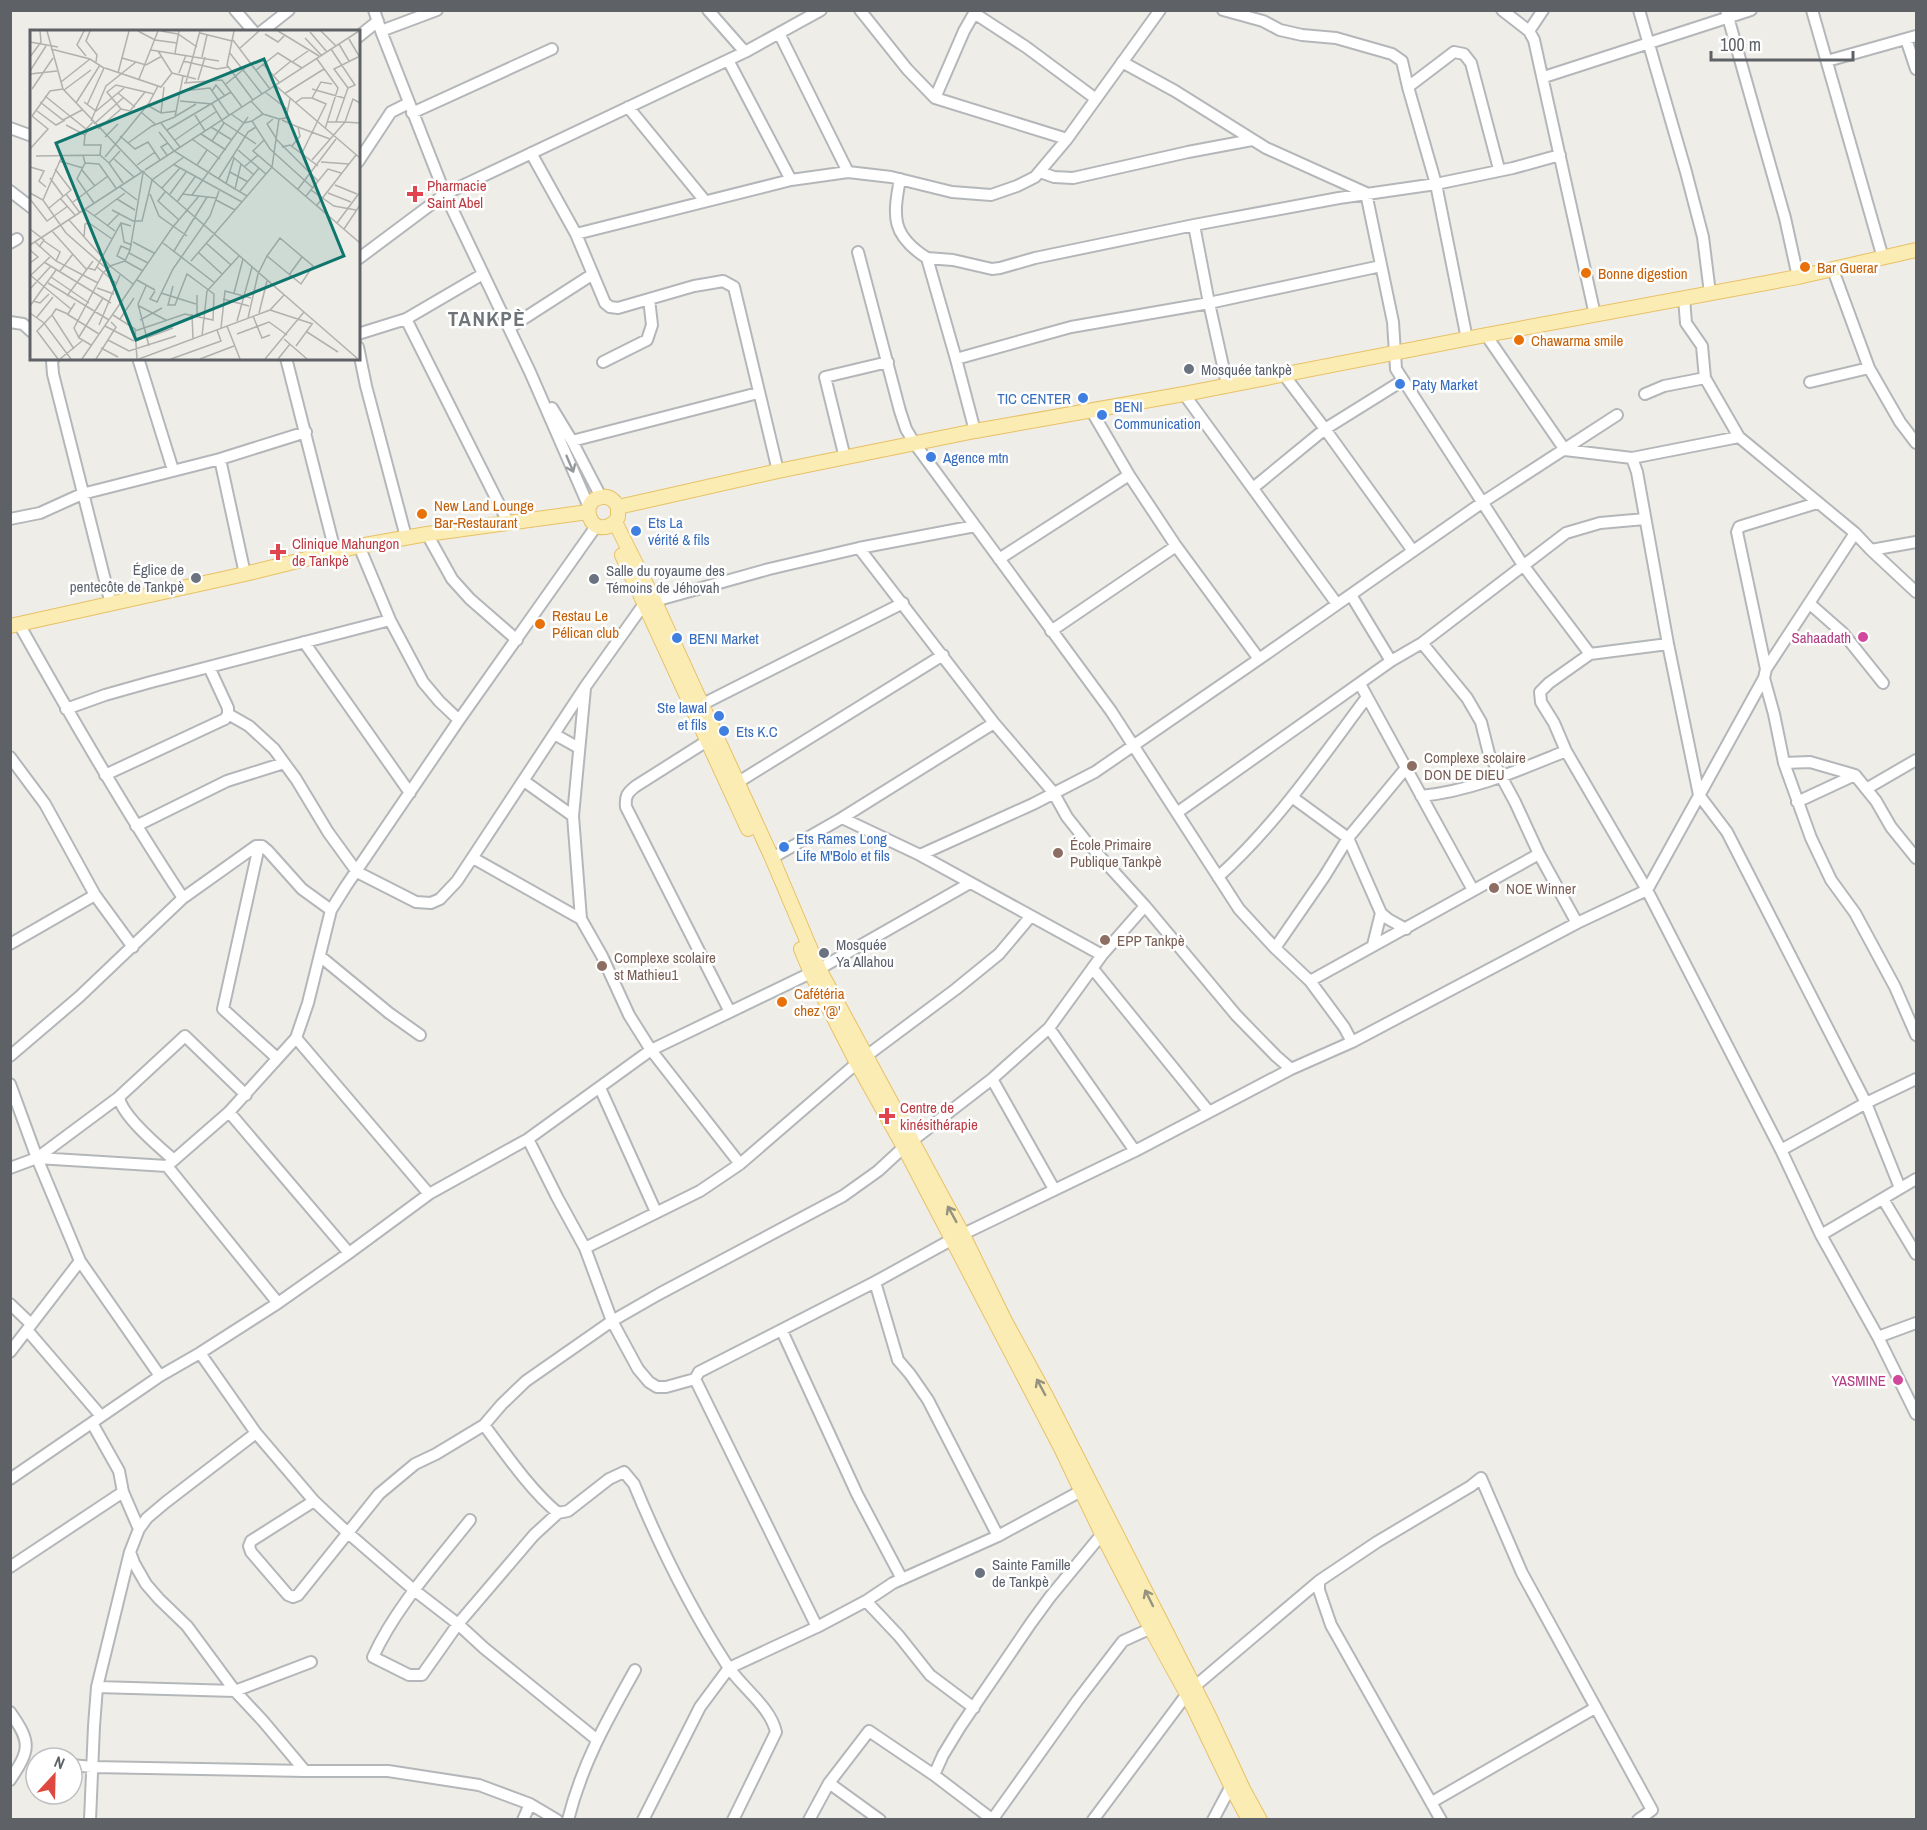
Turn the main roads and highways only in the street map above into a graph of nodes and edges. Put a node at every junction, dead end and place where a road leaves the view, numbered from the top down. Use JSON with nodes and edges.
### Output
{"nodes":[{"id":1,"x":1917,"y":250,"type":"edge"},
{"id":2,"x":618,"y":507,"type":"junction"},
{"id":3,"x":589,"y":510,"type":"junction"},
{"id":4,"x":607,"y":524,"type":"junction"},
{"id":5,"x":649,"y":602,"type":"junction"},
{"id":6,"x":15,"y":625,"type":"edge"},
{"id":7,"x":733,"y":786,"type":"junction"},
{"id":8,"x":815,"y":971,"type":"junction"},
{"id":9,"x":1235,"y":1784,"type":"junction"},
{"id":10,"x":1249,"y":1820,"type":"edge"},
{"id":11,"x":1260,"y":1820,"type":"edge"}],
"edges":[{"from":1,"to":2,"type":"main road"},
{"from":2,"to":3,"type":"main road"},
{"from":2,"to":4,"type":"main road"},
{"from":3,"to":4,"type":"main road"},
{"from":3,"to":6,"type":"main road"},
{"from":4,"to":5,"type":"main road"},
{"from":5,"to":7,"type":"main road"},
{"from":5,"to":7,"type":"main road"},
{"from":7,"to":8,"type":"main road"},
{"from":7,"to":8,"type":"main road"},
{"from":8,"to":9,"type":"main road"},
{"from":9,"to":10,"type":"main road"},
{"from":9,"to":11,"type":"main road"}]}
